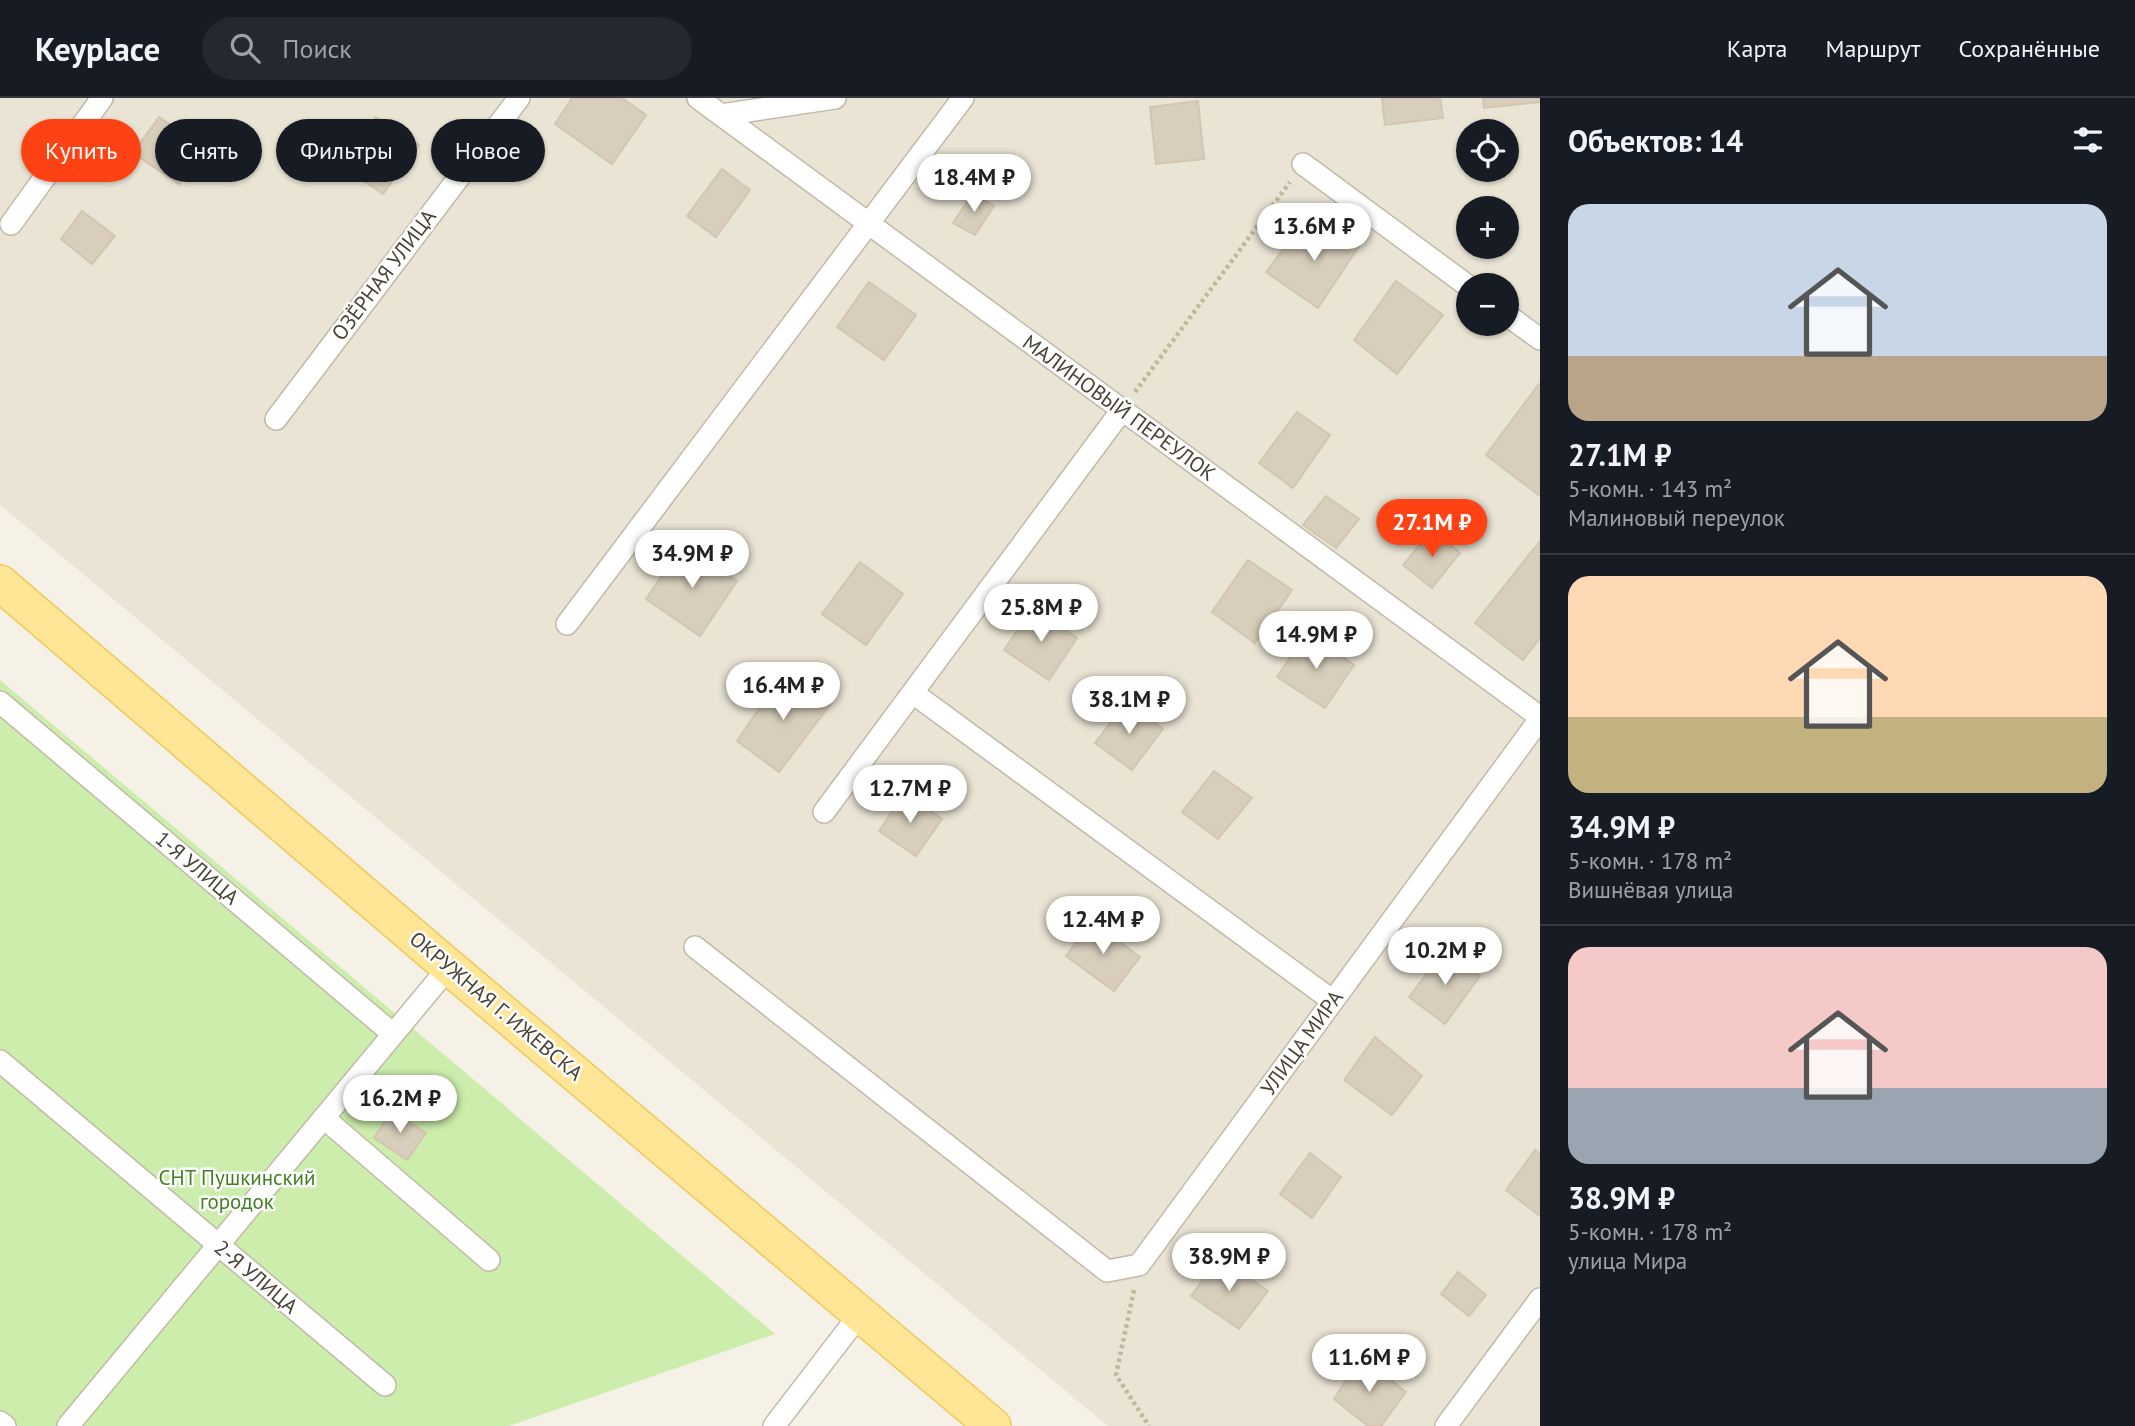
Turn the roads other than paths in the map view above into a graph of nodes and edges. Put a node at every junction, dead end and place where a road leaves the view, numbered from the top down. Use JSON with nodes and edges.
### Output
{"nodes":[{"id":1,"x":102,"y":98,"type":"edge"},
{"id":2,"x":519,"y":98,"type":"edge"},
{"id":3,"x":698,"y":98,"type":"edge"},
{"id":4,"x":835,"y":98,"type":"edge"},
{"id":5,"x":963,"y":98,"type":"edge"},
{"id":6,"x":721,"y":115,"type":"junction"},
{"id":7,"x":1303,"y":164,"type":"road end"},
{"id":8,"x":11,"y":223,"type":"dead end"},
{"id":9,"x":867,"y":223,"type":"junction"},
{"id":10,"x":1456,"y":277,"type":"edge"},
{"id":11,"x":1519,"y":324,"type":"edge"},
{"id":12,"x":1540,"y":339,"type":"edge"},
{"id":13,"x":1122,"y":410,"type":"junction"},
{"id":14,"x":275,"y":419,"type":"dead end"},
{"id":15,"x":0,"y":583,"type":"edge"},
{"id":16,"x":567,"y":624,"type":"dead end"},
{"id":17,"x":913,"y":693,"type":"junction"},
{"id":18,"x":0,"y":702,"type":"edge"},
{"id":19,"x":1540,"y":718,"type":"edge"},
{"id":20,"x":824,"y":812,"type":"dead end"},
{"id":21,"x":695,"y":947,"type":"dead end"},
{"id":22,"x":449,"y":967,"type":"junction"},
{"id":23,"x":1333,"y":1001,"type":"junction"},
{"id":24,"x":393,"y":1034,"type":"junction"},
{"id":25,"x":0,"y":1061,"type":"edge"},
{"id":26,"x":324,"y":1118,"type":"junction"},
{"id":27,"x":218,"y":1246,"type":"junction"},
{"id":28,"x":489,"y":1260,"type":"dead end"},
{"id":29,"x":1540,"y":1299,"type":"edge"},
{"id":30,"x":860,"y":1314,"type":"junction"},
{"id":31,"x":385,"y":1385,"type":"dead end"},
{"id":32,"x":0,"y":1422,"type":"edge"},
{"id":33,"x":5,"y":1426,"type":"edge"},
{"id":34,"x":68,"y":1426,"type":"edge"},
{"id":35,"x":774,"y":1426,"type":"edge"},
{"id":36,"x":993,"y":1426,"type":"edge"},
{"id":37,"x":1446,"y":1426,"type":"edge"}],
"edges":[{"from":1,"to":8,"type":"street"},
{"from":2,"to":14,"type":"street","name":"ОЗЁРНАЯ УЛИЦА"},
{"from":3,"to":6,"type":"street","name":"МАЛИНОВЫЙ ПЕРЕУЛОК"},
{"from":4,"to":6,"type":"street"},
{"from":5,"to":9,"type":"street"},
{"from":6,"to":9,"type":"street","name":"МАЛИНОВЫЙ ПЕРЕУЛОК"},
{"from":7,"to":10,"type":"street"},
{"from":9,"to":13,"type":"street","name":"МАЛИНОВЫЙ ПЕРЕУЛОК"},
{"from":9,"to":16,"type":"street"},
{"from":11,"to":12,"type":"street"},
{"from":13,"to":17,"type":"street"},
{"from":13,"to":19,"type":"street","name":"МАЛИНОВЫЙ ПЕРЕУЛОК"},
{"from":15,"to":22,"type":"main road","name":"ОКРУЖНАЯ Г. ИЖЕВСКА"},
{"from":17,"to":20,"type":"street"},
{"from":17,"to":23,"type":"street"},
{"from":18,"to":24,"type":"street","name":"1-Я УЛИЦА"},
{"from":19,"to":23,"type":"street","name":"УЛИЦА МИРА"},
{"from":21,"to":23,"type":"street","name":"УЛИЦА МИРА"},
{"from":22,"to":24,"type":"street"},
{"from":22,"to":30,"type":"main road","name":"ОКРУЖНАЯ Г. ИЖЕВСКА"},
{"from":24,"to":26,"type":"street"},
{"from":25,"to":27,"type":"street","name":"2-Я УЛИЦА"},
{"from":26,"to":27,"type":"street"},
{"from":26,"to":28,"type":"street"},
{"from":27,"to":31,"type":"street","name":"2-Я УЛИЦА"},
{"from":27,"to":34,"type":"street"},
{"from":29,"to":37,"type":"street"},
{"from":30,"to":35,"type":"street"},
{"from":30,"to":36,"type":"main road","name":"ОКРУЖНАЯ Г. ИЖЕВСКА"},
{"from":32,"to":33,"type":"street"}]}
